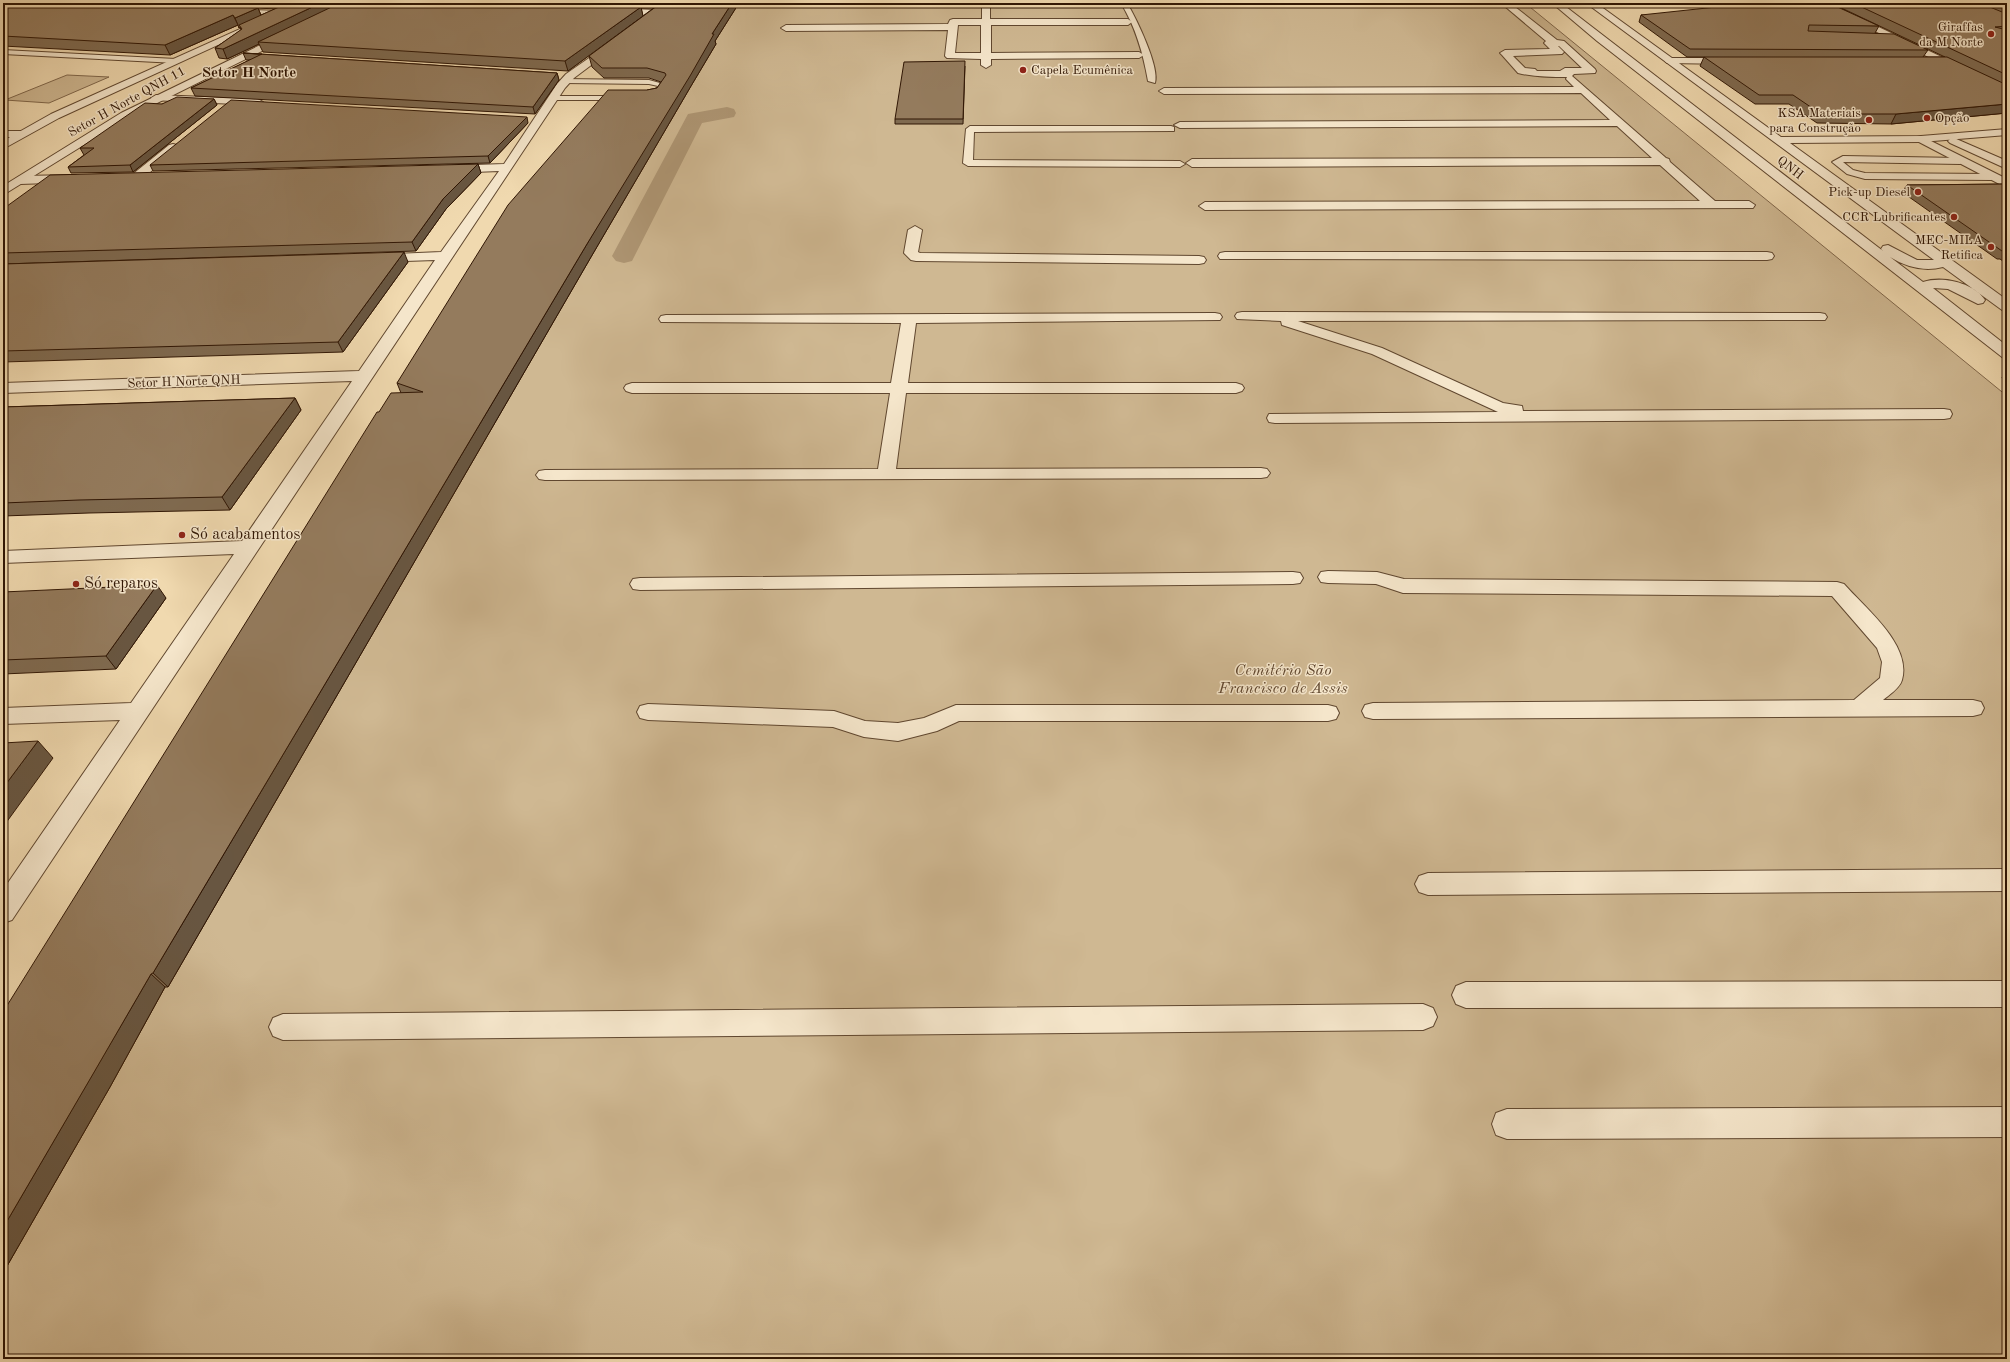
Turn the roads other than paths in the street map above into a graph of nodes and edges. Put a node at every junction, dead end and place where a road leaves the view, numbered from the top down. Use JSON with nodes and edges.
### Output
{"nodes":[{"id":1,"x":305,"y":3,"type":"edge"},
{"id":2,"x":669,"y":3,"type":"edge"},
{"id":3,"x":1047,"y":3,"type":"edge"},
{"id":4,"x":1124,"y":3,"type":"edge"},
{"id":5,"x":1505,"y":3,"type":"edge"},
{"id":6,"x":1590,"y":3,"type":"edge"},
{"id":7,"x":1558,"y":4,"type":"edge"},
{"id":8,"x":1783,"y":4,"type":"edge"},
{"id":9,"x":1819,"y":4,"type":"edge"},
{"id":10,"x":219,"y":11,"type":"edge"},
{"id":11,"x":601,"y":11,"type":"edge"},
{"id":12,"x":655,"y":13,"type":"junction"},
{"id":13,"x":280,"y":14,"type":"junction"},
{"id":14,"x":1128,"y":22,"type":"dead end"},
{"id":15,"x":986,"y":23,"type":"junction"},
{"id":16,"x":1618,"y":24,"type":"junction"},
{"id":17,"x":953,"y":27,"type":"junction"},
{"id":18,"x":786,"y":28,"type":"dead end"},
{"id":19,"x":297,"y":30,"type":"edge"},
{"id":20,"x":1607,"y":32,"type":"junction"},
{"id":21,"x":1876,"y":37,"type":"edge"},
{"id":22,"x":1892,"y":38,"type":"junction"},
{"id":23,"x":1555,"y":43,"type":"junction"},
{"id":24,"x":3,"y":52,"type":"edge"},
{"id":25,"x":1139,"y":55,"type":"dead end"},
{"id":26,"x":244,"y":56,"type":"junction"},
{"id":27,"x":267,"y":57,"type":"edge"},
{"id":28,"x":181,"y":59,"type":"junction"},
{"id":29,"x":233,"y":60,"type":"junction"},
{"id":30,"x":986,"y":61,"type":"junction"},
{"id":31,"x":1670,"y":61,"type":"junction"},
{"id":32,"x":1742,"y":61,"type":"edge"},
{"id":33,"x":1918,"y":62,"type":"edge"},
{"id":34,"x":1942,"y":62,"type":"junction"},
{"id":35,"x":193,"y":67,"type":"junction"},
{"id":36,"x":1566,"y":74,"type":"junction"},
{"id":37,"x":145,"y":76,"type":"junction"},
{"id":38,"x":563,"y":77,"type":"junction"},
{"id":39,"x":199,"y":78,"type":"junction"},
{"id":40,"x":1152,"y":81,"type":"dead end"},
{"id":41,"x":1582,"y":90,"type":"junction"},
{"id":42,"x":1164,"y":91,"type":"dead end"},
{"id":43,"x":2007,"y":92,"type":"edge"},
{"id":44,"x":156,"y":98,"type":"junction"},
{"id":45,"x":554,"y":98,"type":"junction"},
{"id":46,"x":231,"y":101,"type":"junction"},
{"id":47,"x":270,"y":103,"type":"edge"},
{"id":48,"x":219,"y":110,"type":"edge"},
{"id":49,"x":1620,"y":123,"type":"junction"},
{"id":50,"x":1176,"y":127,"type":"joint"},
{"id":51,"x":2007,"y":132,"type":"edge"},
{"id":52,"x":3,"y":134,"type":"edge"},
{"id":53,"x":23,"y":134,"type":"junction"},
{"id":54,"x":1948,"y":137,"type":"junction"},
{"id":55,"x":184,"y":139,"type":"edge"},
{"id":56,"x":1921,"y":139,"type":"junction"},
{"id":57,"x":1780,"y":140,"type":"junction"},
{"id":58,"x":3,"y":146,"type":"edge"},
{"id":59,"x":1960,"y":160,"type":"junction"},
{"id":60,"x":1665,"y":161,"type":"junction"},
{"id":61,"x":1186,"y":163,"type":"joint"},
{"id":62,"x":2007,"y":165,"type":"edge"},
{"id":63,"x":508,"y":167,"type":"junction"},
{"id":64,"x":437,"y":169,"type":"edge"},
{"id":65,"x":153,"y":176,"type":"edge"},
{"id":66,"x":121,"y":177,"type":"edge"},
{"id":67,"x":137,"y":177,"type":"junction"},
{"id":68,"x":1991,"y":177,"type":"junction"},
{"id":69,"x":90,"y":178,"type":"edge"},
{"id":70,"x":20,"y":180,"type":"junction"},
{"id":71,"x":2007,"y":184,"type":"edge"},
{"id":72,"x":3,"y":191,"type":"edge"},
{"id":73,"x":1712,"y":205,"type":"junction"},
{"id":74,"x":1749,"y":205,"type":"dead end"},
{"id":75,"x":1206,"y":206,"type":"dead end"},
{"id":76,"x":1825,"y":213,"type":"junction"},
{"id":77,"x":916,"y":230,"type":"dead end"},
{"id":78,"x":445,"y":256,"type":"junction"},
{"id":79,"x":1225,"y":256,"type":"dead end"},
{"id":80,"x":1767,"y":256,"type":"dead end"},
{"id":81,"x":365,"y":258,"type":"edge"},
{"id":82,"x":1941,"y":259,"type":"junction"},
{"id":83,"x":1199,"y":260,"type":"dead end"},
{"id":84,"x":1926,"y":292,"type":"junction"},
{"id":85,"x":2007,"y":307,"type":"edge"},
{"id":86,"x":1242,"y":316,"type":"dead end"},
{"id":87,"x":1267,"y":316,"type":"junction"},
{"id":88,"x":1820,"y":316,"type":"dead end"},
{"id":89,"x":1216,"y":317,"type":"dead end"},
{"id":90,"x":909,"y":318,"type":"junction"},
{"id":91,"x":666,"y":319,"type":"dead end"},
{"id":92,"x":2007,"y":320,"type":"edge"},
{"id":93,"x":2007,"y":354,"type":"edge"},
{"id":94,"x":364,"y":376,"type":"junction"},
{"id":95,"x":3,"y":388,"type":"edge"},
{"id":96,"x":632,"y":388,"type":"dead end"},
{"id":97,"x":1236,"y":388,"type":"dead end"},
{"id":98,"x":898,"y":389,"type":"junction"},
{"id":99,"x":1944,"y":414,"type":"dead end"},
{"id":100,"x":1546,"y":416,"type":"junction"},
{"id":101,"x":1275,"y":418,"type":"dead end"},
{"id":102,"x":1262,"y":473,"type":"dead end"},
{"id":103,"x":545,"y":475,"type":"dead end"},
{"id":104,"x":886,"y":475,"type":"junction"},
{"id":105,"x":249,"y":547,"type":"junction"},
{"id":106,"x":3,"y":558,"type":"edge"},
{"id":107,"x":1328,"y":577,"type":"dead end"},
{"id":108,"x":1293,"y":578,"type":"dead end"},
{"id":109,"x":640,"y":584,"type":"dead end"},
{"id":110,"x":1859,"y":708,"type":"junction"},
{"id":111,"x":1973,"y":708,"type":"dead end"},
{"id":112,"x":138,"y":711,"type":"junction"},
{"id":113,"x":648,"y":712,"type":"dead end"},
{"id":114,"x":1373,"y":712,"type":"dead end"},
{"id":115,"x":1328,"y":713,"type":"dead end"},
{"id":116,"x":3,"y":716,"type":"edge"},
{"id":117,"x":2007,"y":880,"type":"edge"},
{"id":118,"x":1428,"y":884,"type":"dead end"},
{"id":119,"x":3,"y":912,"type":"edge"},
{"id":120,"x":2007,"y":994,"type":"edge"},
{"id":121,"x":1466,"y":995,"type":"dead end"},
{"id":122,"x":1423,"y":1017,"type":"dead end"},
{"id":123,"x":283,"y":1027,"type":"dead end"},
{"id":124,"x":2007,"y":1122,"type":"edge"},
{"id":125,"x":1507,"y":1124,"type":"dead end"}],
"edges":[{"from":1,"to":13,"type":"street","name":"Setor H Norte QNH 11"},
{"from":2,"to":12,"type":"street"},
{"from":3,"to":15,"type":"street"},
{"from":4,"to":40,"type":"lane"},
{"from":5,"to":23,"type":"street"},
{"from":6,"to":8,"type":"street"},
{"from":6,"to":16,"type":"street","name":"QNH"},
{"from":7,"to":20,"type":"street","name":"QNH"},
{"from":9,"to":22,"type":"street"},
{"from":10,"to":13,"type":"street"},
{"from":11,"to":12,"type":"street"},
{"from":12,"to":38,"type":"street"},
{"from":13,"to":28,"type":"street","name":"Setor H Norte QNH 11"},
{"from":14,"to":15,"type":"street"},
{"from":15,"to":17,"type":"street"},
{"from":15,"to":30,"type":"street"},
{"from":16,"to":20,"type":"street"},
{"from":16,"to":31,"type":"street","name":"QNH"},
{"from":17,"to":18,"type":"street"},
{"from":17,"to":30,"type":"street"},
{"from":19,"to":26,"type":"street","name":"Setor H Norte QNH 11"},
{"from":20,"to":31,"type":"street"},
{"from":20,"to":76,"type":"street","name":"QNH"},
{"from":21,"to":22,"type":"lane"},
{"from":22,"to":34,"type":"street"},
{"from":23,"to":36,"type":"street"},
{"from":23,"to":36,"type":"street"},
{"from":24,"to":28,"type":"lane"},
{"from":25,"to":30,"type":"street"},
{"from":26,"to":27,"type":"street"},
{"from":26,"to":29,"type":"street","name":"Setor H Norte QNH 11"},
{"from":28,"to":35,"type":"street"},
{"from":28,"to":37,"type":"street","name":"Setor H Norte QNH 11"},
{"from":29,"to":35,"type":"street"},
{"from":29,"to":39,"type":"street","name":"Setor H Norte QNH 11"},
{"from":31,"to":32,"type":"street"},
{"from":31,"to":57,"type":"street","name":"QNH"},
{"from":33,"to":34,"type":"street"},
{"from":34,"to":43,"type":"street"},
{"from":35,"to":37,"type":"street"},
{"from":35,"to":39,"type":"street"},
{"from":36,"to":41,"type":"street"},
{"from":37,"to":53,"type":"street","name":"Setor H Norte QNH 11"},
{"from":38,"to":45,"type":"street"},
{"from":38,"to":45,"type":"lane"},
{"from":39,"to":44,"type":"street","name":"Setor H Norte QNH 11"},
{"from":41,"to":42,"type":"street"},
{"from":41,"to":49,"type":"street"},
{"from":44,"to":46,"type":"street"},
{"from":44,"to":70,"type":"street","name":"Setor H Norte QNH 11"},
{"from":45,"to":63,"type":"street"},
{"from":46,"to":47,"type":"street"},
{"from":46,"to":48,"type":"street"},
{"from":49,"to":50,"type":"street"},
{"from":49,"to":60,"type":"street"},
{"from":50,"to":61,"type":"lane"},
{"from":51,"to":54,"type":"street"},
{"from":52,"to":53,"type":"lane"},
{"from":53,"to":58,"type":"street","name":"Setor H Norte QNH 11"},
{"from":54,"to":56,"type":"street"},
{"from":54,"to":62,"type":"street"},
{"from":55,"to":67,"type":"street"},
{"from":56,"to":57,"type":"street"},
{"from":56,"to":59,"type":"street"},
{"from":57,"to":82,"type":"street","name":"QNH"},
{"from":59,"to":68,"type":"street"},
{"from":59,"to":68,"type":"lane"},
{"from":60,"to":61,"type":"street"},
{"from":60,"to":73,"type":"street"},
{"from":63,"to":64,"type":"street"},
{"from":63,"to":78,"type":"street"},
{"from":65,"to":67,"type":"street"},
{"from":66,"to":67,"type":"street"},
{"from":68,"to":71,"type":"street"},
{"from":69,"to":70,"type":"street"},
{"from":70,"to":72,"type":"street","name":"Setor H Norte QNH 11"},
{"from":73,"to":74,"type":"street"},
{"from":73,"to":75,"type":"street"},
{"from":76,"to":82,"type":"street"},
{"from":76,"to":84,"type":"street","name":"QNH"},
{"from":77,"to":83,"type":"street"},
{"from":78,"to":81,"type":"street"},
{"from":78,"to":94,"type":"street"},
{"from":79,"to":80,"type":"street"},
{"from":82,"to":85,"type":"street","name":"QNH"},
{"from":84,"to":92,"type":"street"},
{"from":84,"to":93,"type":"street","name":"QNH"},
{"from":86,"to":87,"type":"street"},
{"from":87,"to":88,"type":"street"},
{"from":87,"to":100,"type":"street"},
{"from":89,"to":90,"type":"street"},
{"from":90,"to":91,"type":"street"},
{"from":90,"to":98,"type":"street"},
{"from":94,"to":95,"type":"street","name":"Setor H Norte QNH"},
{"from":94,"to":105,"type":"street"},
{"from":96,"to":98,"type":"street"},
{"from":97,"to":98,"type":"street"},
{"from":98,"to":104,"type":"street"},
{"from":99,"to":100,"type":"street"},
{"from":100,"to":101,"type":"street"},
{"from":102,"to":104,"type":"street"},
{"from":103,"to":104,"type":"street"},
{"from":105,"to":106,"type":"street"},
{"from":105,"to":112,"type":"street"},
{"from":107,"to":110,"type":"street"},
{"from":108,"to":109,"type":"street"},
{"from":110,"to":111,"type":"street"},
{"from":110,"to":114,"type":"street"},
{"from":112,"to":116,"type":"street"},
{"from":112,"to":119,"type":"street"},
{"from":113,"to":115,"type":"street"},
{"from":117,"to":118,"type":"street"},
{"from":120,"to":121,"type":"street"},
{"from":122,"to":123,"type":"street"},
{"from":124,"to":125,"type":"street"}]}
